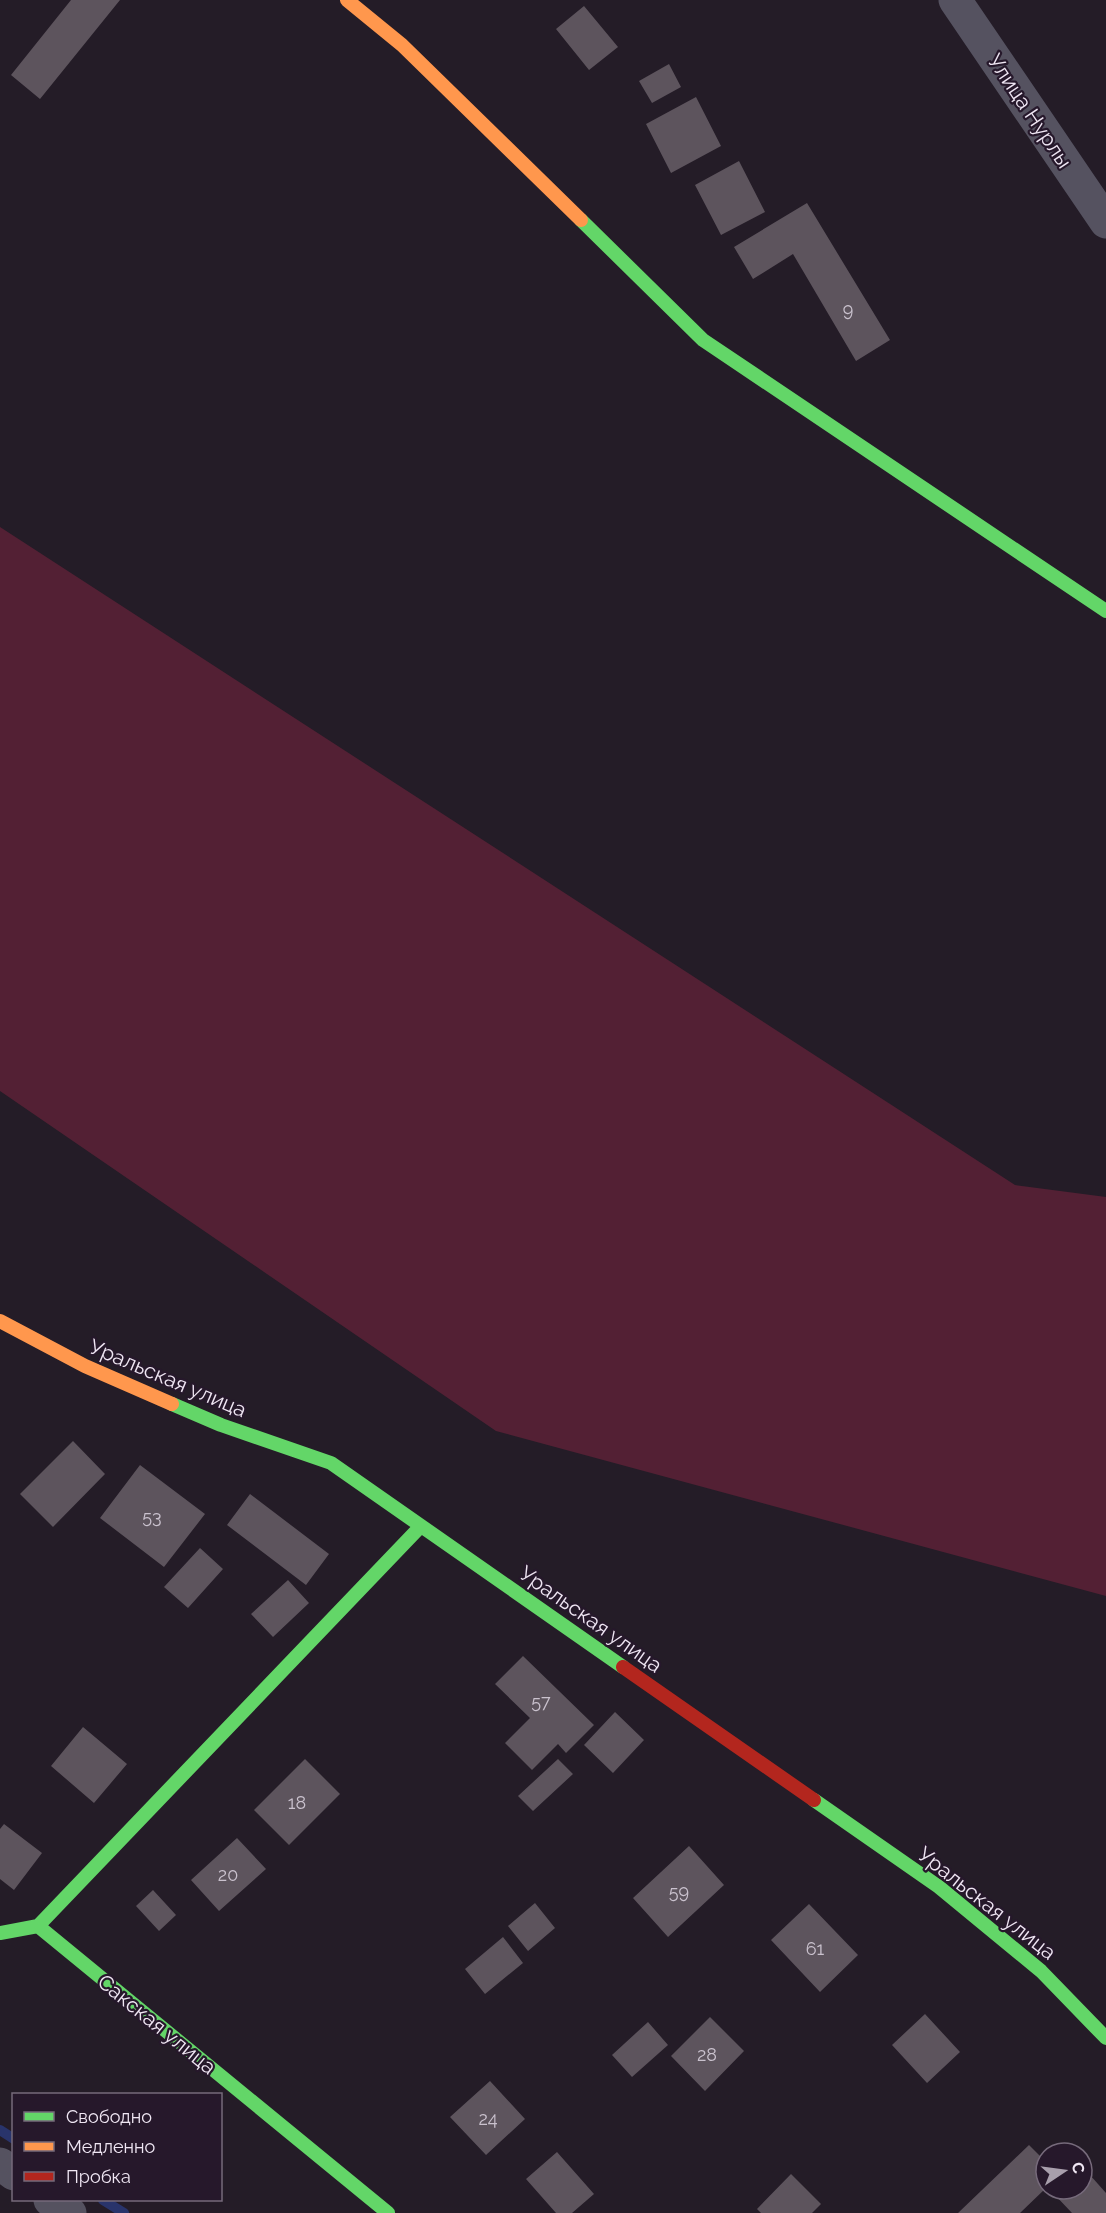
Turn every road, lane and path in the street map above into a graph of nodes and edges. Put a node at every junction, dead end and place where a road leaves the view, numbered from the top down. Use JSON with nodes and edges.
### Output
{"nodes":[{"id":1,"x":347,"y":0,"type":"edge"},
{"id":2,"x":954,"y":0,"type":"edge"},
{"id":3,"x":1106,"y":222,"type":"edge"},
{"id":4,"x":1106,"y":610,"type":"edge"},
{"id":5,"x":0,"y":1321,"type":"edge"},
{"id":6,"x":421,"y":1526,"type":"junction"},
{"id":7,"x":38,"y":1926,"type":"junction"},
{"id":8,"x":0,"y":1933,"type":"edge"},
{"id":9,"x":1106,"y":2038,"type":"edge"},
{"id":10,"x":53,"y":2201,"type":"edge"},
{"id":11,"x":70,"y":2213,"type":"edge"},
{"id":12,"x":388,"y":2213,"type":"edge"}],
"edges":[{"from":1,"to":4,"type":"street"},
{"from":2,"to":3,"type":"street","name":"Улица Нурлы"},
{"from":5,"to":6,"type":"street","name":"Уральская улица"},
{"from":6,"to":7,"type":"street"},
{"from":6,"to":9,"type":"street","name":"Уральская улица"},
{"from":7,"to":8,"type":"street"},
{"from":7,"to":12,"type":"street","name":"Сакская улица"},
{"from":10,"to":11,"type":"street"}]}
